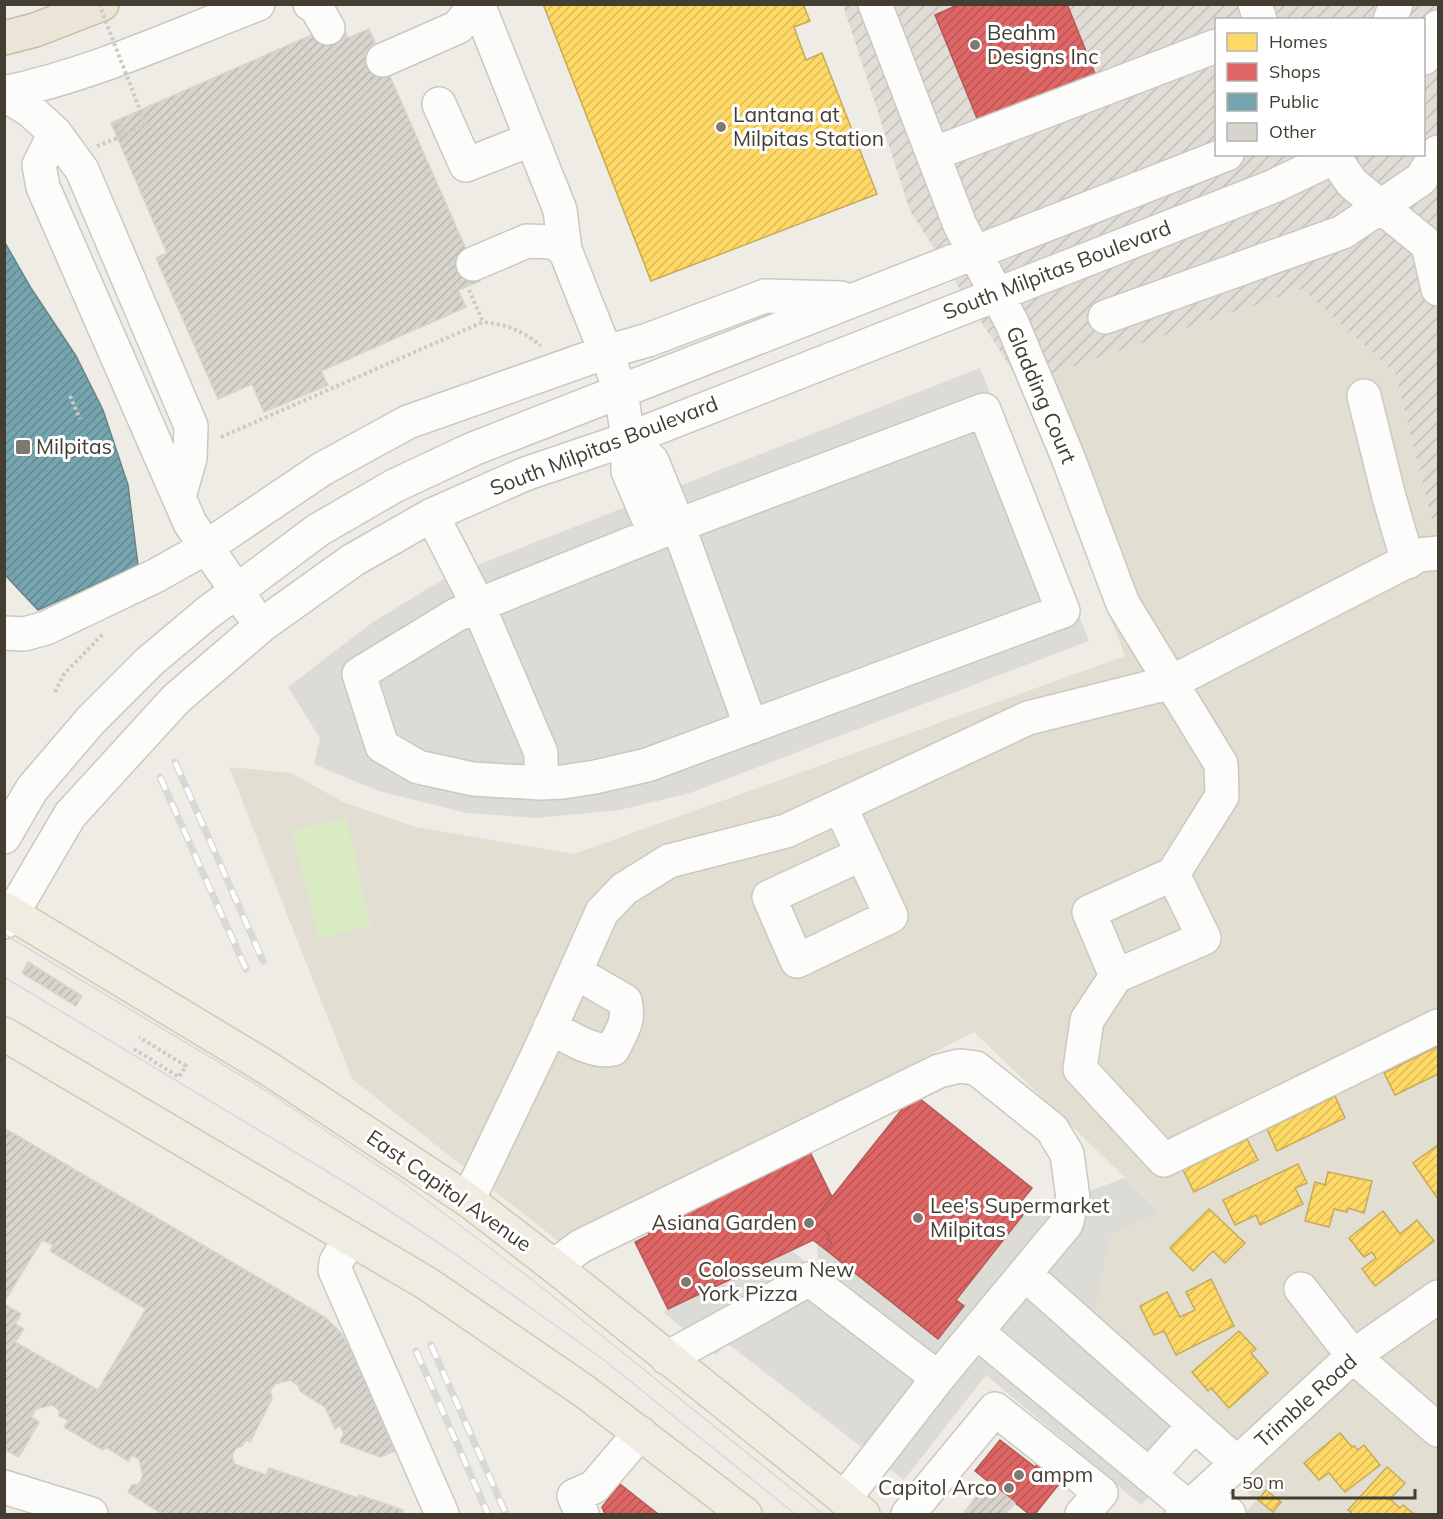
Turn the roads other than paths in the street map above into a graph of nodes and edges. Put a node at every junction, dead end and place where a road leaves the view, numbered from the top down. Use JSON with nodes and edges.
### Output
{"nodes":[{"id":1,"x":100,"y":4,"type":"edge"},
{"id":2,"x":258,"y":4,"type":"edge"},
{"id":3,"x":473,"y":4,"type":"edge"},
{"id":4,"x":478,"y":4,"type":"edge"},
{"id":5,"x":875,"y":4,"type":"edge"},
{"id":6,"x":1438,"y":27,"type":"edge"},
{"id":7,"x":4,"y":38,"type":"edge"},
{"id":8,"x":1215,"y":46,"type":"edge"},
{"id":9,"x":1425,"y":56,"type":"edge"},
{"id":10,"x":383,"y":60,"type":"dead end"},
{"id":11,"x":4,"y":94,"type":"edge"},
{"id":12,"x":440,"y":104,"type":"dead end"},
{"id":13,"x":55,"y":133,"type":"junction"},
{"id":14,"x":532,"y":139,"type":"junction"},
{"id":15,"x":1438,"y":152,"type":"edge"},
{"id":16,"x":933,"y":154,"type":"junction"},
{"id":17,"x":1222,"y":156,"type":"edge"},
{"id":18,"x":1330,"y":156,"type":"edge"},
{"id":19,"x":1333,"y":156,"type":"edge"},
{"id":20,"x":1382,"y":207,"type":"junction"},
{"id":21,"x":565,"y":250,"type":"junction"},
{"id":22,"x":974,"y":252,"type":"junction"},
{"id":23,"x":470,"y":275,"type":"road end"},
{"id":24,"x":1438,"y":289,"type":"edge"},
{"id":25,"x":997,"y":294,"type":"junction"},
{"id":26,"x":855,"y":299,"type":"junction"},
{"id":27,"x":1105,"y":317,"type":"dead end"},
{"id":28,"x":606,"y":352,"type":"junction"},
{"id":29,"x":621,"y":391,"type":"junction"},
{"id":30,"x":1364,"y":396,"type":"dead end"},
{"id":31,"x":628,"y":439,"type":"junction"},
{"id":32,"x":179,"y":497,"type":"junction"},
{"id":33,"x":432,"y":515,"type":"junction"},
{"id":34,"x":666,"y":529,"type":"junction"},
{"id":35,"x":205,"y":548,"type":"junction"},
{"id":36,"x":1438,"y":553,"type":"edge"},
{"id":37,"x":1407,"y":562,"type":"junction"},
{"id":38,"x":236,"y":592,"type":"junction"},
{"id":39,"x":478,"y":605,"type":"junction"},
{"id":40,"x":262,"y":625,"type":"junction"},
{"id":41,"x":4,"y":633,"type":"edge"},
{"id":42,"x":1172,"y":682,"type":"junction"},
{"id":43,"x":751,"y":727,"type":"junction"},
{"id":44,"x":541,"y":783,"type":"junction"},
{"id":45,"x":840,"y":806,"type":"junction"},
{"id":46,"x":4,"y":837,"type":"edge"},
{"id":47,"x":862,"y":854,"type":"dead end"},
{"id":48,"x":1173,"y":874,"type":"junction"},
{"id":49,"x":7,"y":915,"type":"edge"},
{"id":50,"x":575,"y":972,"type":"junction"},
{"id":51,"x":1116,"y":976,"type":"junction"},
{"id":52,"x":1438,"y":1026,"type":"edge"},
{"id":53,"x":550,"y":1028,"type":"junction"},
{"id":54,"x":4,"y":1034,"type":"edge"},
{"id":55,"x":468,"y":1200,"type":"junction"},
{"id":56,"x":350,"y":1238,"type":"junction"},
{"id":57,"x":554,"y":1266,"type":"junction"},
{"id":58,"x":1025,"y":1274,"type":"junction"},
{"id":59,"x":1301,"y":1290,"type":"dead end"},
{"id":60,"x":1438,"y":1297,"type":"edge"},
{"id":61,"x":977,"y":1332,"type":"junction"},
{"id":62,"x":1353,"y":1356,"type":"junction"},
{"id":63,"x":667,"y":1358,"type":"junction"},
{"id":64,"x":938,"y":1378,"type":"junction"},
{"id":65,"x":1194,"y":1425,"type":"junction"},
{"id":66,"x":1438,"y":1430,"type":"edge"},
{"id":67,"x":640,"y":1433,"type":"junction"},
{"id":68,"x":1237,"y":1463,"type":"junction"},
{"id":69,"x":1149,"y":1475,"type":"junction"},
{"id":70,"x":4,"y":1487,"type":"edge"},
{"id":71,"x":1191,"y":1506,"type":"edge"},
{"id":72,"x":854,"y":1507,"type":"edge"},
{"id":73,"x":919,"y":1511,"type":"edge"},
{"id":74,"x":91,"y":1515,"type":"edge"},
{"id":75,"x":442,"y":1515,"type":"edge"},
{"id":76,"x":582,"y":1515,"type":"edge"},
{"id":77,"x":745,"y":1515,"type":"edge"},
{"id":78,"x":1082,"y":1515,"type":"edge"},
{"id":79,"x":1229,"y":1515,"type":"edge"}],
"edges":[{"from":1,"to":7,"type":"highway"},
{"from":2,"to":11,"type":"street"},
{"from":3,"to":10,"type":"street"},
{"from":4,"to":14,"type":"street"},
{"from":5,"to":16,"type":"street","name":"Gladding Court"},
{"from":6,"to":9,"type":"street"},
{"from":8,"to":16,"type":"street"},
{"from":11,"to":13,"type":"street"},
{"from":12,"to":14,"type":"street"},
{"from":13,"to":32,"type":"street"},
{"from":13,"to":32,"type":"street"},
{"from":14,"to":21,"type":"street"},
{"from":15,"to":20,"type":"street"},
{"from":16,"to":22,"type":"street","name":"Gladding Court"},
{"from":17,"to":22,"type":"street","name":"South Milpitas Boulevard"},
{"from":18,"to":25,"type":"street","name":"South Milpitas Boulevard"},
{"from":19,"to":20,"type":"street"},
{"from":20,"to":24,"type":"street"},
{"from":20,"to":27,"type":"street"},
{"from":21,"to":23,"type":"street"},
{"from":21,"to":28,"type":"street"},
{"from":22,"to":25,"type":"street","name":"Gladding Court"},
{"from":22,"to":26,"type":"street","name":"South Milpitas Boulevard"},
{"from":25,"to":31,"type":"street","name":"South Milpitas Boulevard"},
{"from":25,"to":42,"type":"street","name":"Gladding Court"},
{"from":26,"to":28,"type":"street"},
{"from":26,"to":29,"type":"street","name":"South Milpitas Boulevard"},
{"from":28,"to":29,"type":"street"},
{"from":28,"to":35,"type":"street"},
{"from":29,"to":31,"type":"street"},
{"from":29,"to":38,"type":"street","name":"South Milpitas Boulevard"},
{"from":30,"to":37,"type":"street"},
{"from":31,"to":33,"type":"street","name":"South Milpitas Boulevard"},
{"from":31,"to":34,"type":"street"},
{"from":32,"to":35,"type":"street"},
{"from":33,"to":39,"type":"street"},
{"from":33,"to":40,"type":"street","name":"South Milpitas Boulevard"},
{"from":34,"to":39,"type":"street"},
{"from":34,"to":43,"type":"street"},
{"from":34,"to":43,"type":"street"},
{"from":35,"to":38,"type":"street"},
{"from":35,"to":41,"type":"street"},
{"from":36,"to":37,"type":"street"},
{"from":37,"to":42,"type":"street"},
{"from":38,"to":40,"type":"street"},
{"from":38,"to":46,"type":"street","name":"South Milpitas Boulevard"},
{"from":39,"to":44,"type":"street"},
{"from":39,"to":44,"type":"street"},
{"from":40,"to":49,"type":"street","name":"South Milpitas Boulevard"},
{"from":42,"to":45,"type":"street"},
{"from":42,"to":48,"type":"street","name":"Gladding Court"},
{"from":43,"to":44,"type":"street"},
{"from":45,"to":47,"type":"street"},
{"from":45,"to":50,"type":"street"},
{"from":48,"to":51,"type":"street"},
{"from":48,"to":51,"type":"street"},
{"from":49,"to":55,"type":"main road","name":"East Capitol Avenue"},
{"from":50,"to":53,"type":"street"},
{"from":50,"to":53,"type":"street"},
{"from":51,"to":52,"type":"street"},
{"from":53,"to":55,"type":"street"},
{"from":54,"to":56,"type":"main road"},
{"from":55,"to":57,"type":"main road","name":"East Capitol Avenue"},
{"from":56,"to":67,"type":"main road"},
{"from":56,"to":75,"type":"street"},
{"from":57,"to":58,"type":"street"},
{"from":57,"to":63,"type":"main road","name":"East Capitol Avenue"},
{"from":58,"to":61,"type":"street"},
{"from":58,"to":65,"type":"street"},
{"from":59,"to":62,"type":"street"},
{"from":60,"to":62,"type":"street","name":"Trimble Road"},
{"from":61,"to":64,"type":"street"},
{"from":61,"to":69,"type":"street"},
{"from":62,"to":66,"type":"street"},
{"from":62,"to":68,"type":"street","name":"Trimble Road"},
{"from":63,"to":64,"type":"street"},
{"from":63,"to":72,"type":"main road","name":"East Capitol Avenue"},
{"from":64,"to":72,"type":"street"},
{"from":65,"to":68,"type":"street"},
{"from":65,"to":69,"type":"street"},
{"from":67,"to":76,"type":"street"},
{"from":67,"to":77,"type":"main road"},
{"from":68,"to":71,"type":"street","name":"Trimble Road"},
{"from":69,"to":71,"type":"street"},
{"from":70,"to":74,"type":"street"},
{"from":71,"to":79,"type":"street"},
{"from":73,"to":78,"type":"street"}]}
